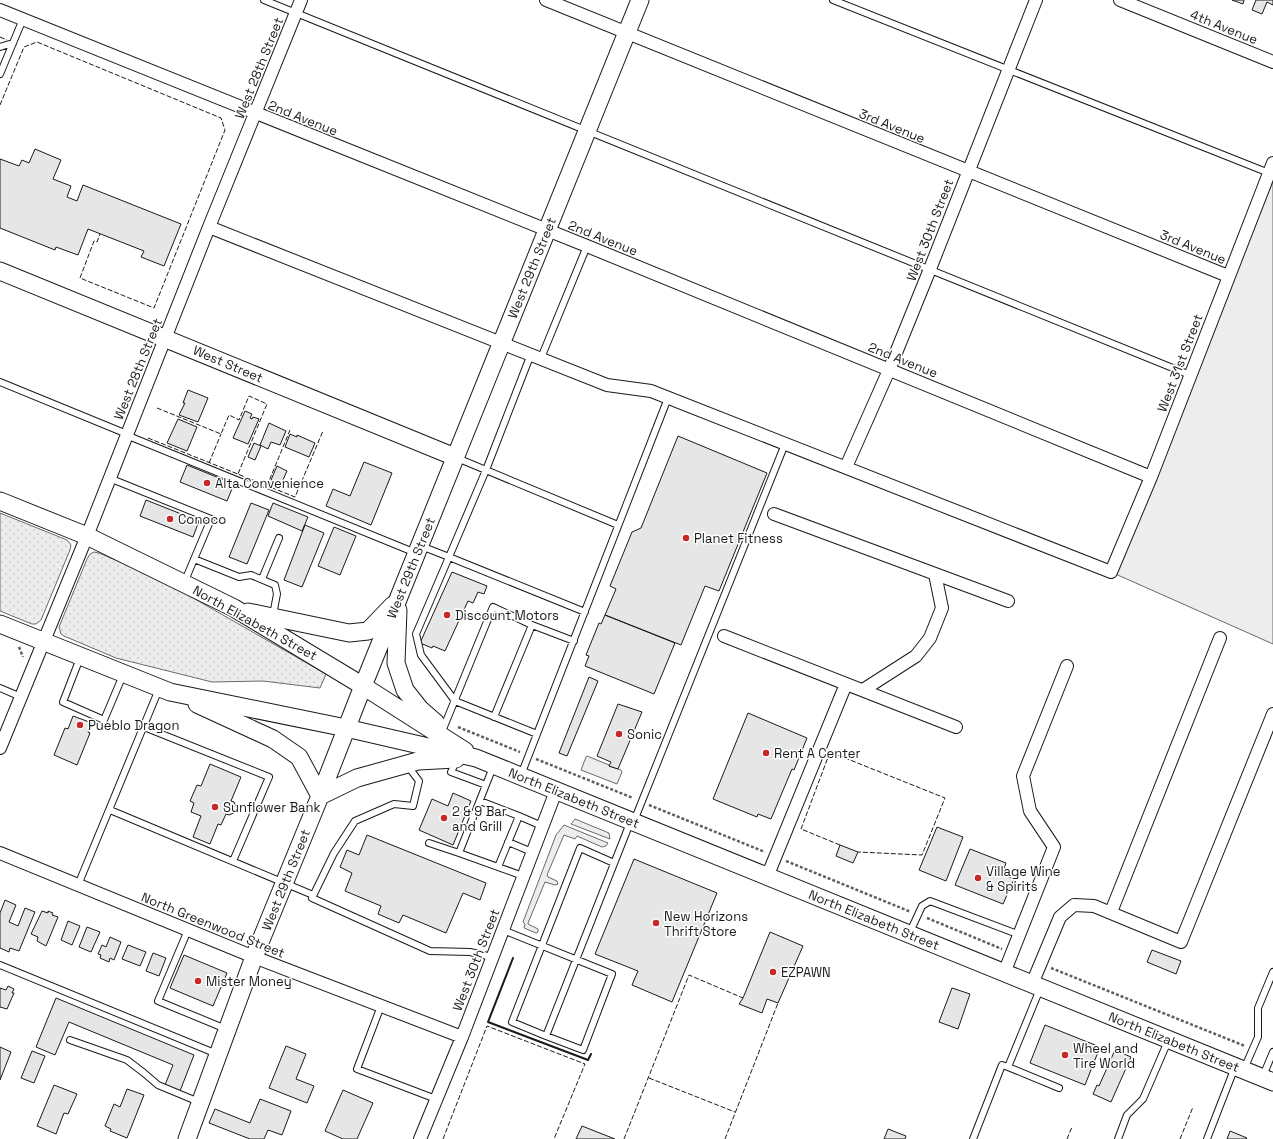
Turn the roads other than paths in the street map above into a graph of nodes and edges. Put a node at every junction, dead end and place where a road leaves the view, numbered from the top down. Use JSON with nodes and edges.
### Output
{"nodes":[{"id":1,"x":264,"y":0,"type":"edge"},
{"id":2,"x":301,"y":0,"type":"edge"},
{"id":3,"x":546,"y":0,"type":"edge"},
{"id":4,"x":640,"y":0,"type":"edge"},
{"id":5,"x":833,"y":0,"type":"edge"},
{"id":6,"x":1036,"y":0,"type":"edge"},
{"id":7,"x":1120,"y":0,"type":"edge"},
{"id":8,"x":0,"y":10,"type":"edge"},
{"id":9,"x":296,"y":13,"type":"junction"},
{"id":10,"x":22,"y":19,"type":"junction"},
{"id":11,"x":626,"y":32,"type":"junction"},
{"id":12,"x":13,"y":43,"type":"junction"},
{"id":13,"x":0,"y":47,"type":"edge"},
{"id":14,"x":1273,"y":62,"type":"edge"},
{"id":15,"x":1008,"y":70,"type":"junction"},
{"id":16,"x":0,"y":74,"type":"edge"},
{"id":17,"x":255,"y":114,"type":"junction"},
{"id":18,"x":587,"y":130,"type":"junction"},
{"id":19,"x":1271,"y":168,"type":"edge"},
{"id":20,"x":968,"y":172,"type":"junction"},
{"id":21,"x":209,"y":227,"type":"junction"},
{"id":22,"x":547,"y":231,"type":"junction"},
{"id":23,"x":587,"y":246,"type":"junction"},
{"id":24,"x":930,"y":269,"type":"junction"},
{"id":25,"x":0,"y":271,"type":"edge"},
{"id":26,"x":1228,"y":276,"type":"junction"},
{"id":27,"x":166,"y":338,"type":"junction"},
{"id":28,"x":502,"y":342,"type":"junction"},
{"id":29,"x":536,"y":356,"type":"junction"},
{"id":30,"x":889,"y":370,"type":"junction"},
{"id":31,"x":1190,"y":375,"type":"junction"},
{"id":32,"x":0,"y":382,"type":"edge"},
{"id":33,"x":668,"y":398,"type":"junction"},
{"id":34,"x":126,"y":434,"type":"junction"},
{"id":35,"x":785,"y":444,"type":"junction"},
{"id":36,"x":455,"y":457,"type":"junction"},
{"id":37,"x":846,"y":467,"type":"junction"},
{"id":38,"x":486,"y":470,"type":"junction"},
{"id":39,"x":1151,"y":477,"type":"junction"},
{"id":40,"x":109,"y":478,"type":"junction"},
{"id":41,"x":0,"y":501,"type":"edge"},
{"id":42,"x":774,"y":514,"type":"dead end"},
{"id":43,"x":618,"y":525,"type":"junction"},
{"id":44,"x":87,"y":536,"type":"junction"},
{"id":45,"x":279,"y":538,"type":"dead end"},
{"id":46,"x":418,"y":549,"type":"junction"},
{"id":47,"x":449,"y":557,"type":"junction"},
{"id":48,"x":194,"y":559,"type":"junction"},
{"id":49,"x":936,"y":574,"type":"junction"},
{"id":50,"x":262,"y":580,"type":"junction"},
{"id":51,"x":183,"y":583,"type":"junction"},
{"id":52,"x":398,"y":599,"type":"junction"},
{"id":53,"x":1008,"y":601,"type":"dead end"},
{"id":54,"x":234,"y":608,"type":"junction"},
{"id":55,"x":585,"y":612,"type":"junction"},
{"id":56,"x":273,"y":617,"type":"junction"},
{"id":57,"x":532,"y":625,"type":"junction"},
{"id":58,"x":1,"y":627,"type":"edge"},
{"id":59,"x":724,"y":636,"type":"dead end"},
{"id":60,"x":1220,"y":638,"type":"dead end"},
{"id":61,"x":43,"y":641,"type":"junction"},
{"id":62,"x":574,"y":641,"type":"junction"},
{"id":63,"x":81,"y":656,"type":"junction"},
{"id":64,"x":1067,"y":666,"type":"dead end"},
{"id":65,"x":123,"y":673,"type":"junction"},
{"id":66,"x":846,"y":684,"type":"junction"},
{"id":67,"x":363,"y":686,"type":"junction"},
{"id":68,"x":0,"y":688,"type":"edge"},
{"id":69,"x":165,"y":690,"type":"junction"},
{"id":70,"x":863,"y":690,"type":"junction"},
{"id":71,"x":21,"y":697,"type":"junction"},
{"id":72,"x":455,"y":701,"type":"junction"},
{"id":73,"x":1273,"y":714,"type":"edge"},
{"id":74,"x":494,"y":717,"type":"junction"},
{"id":75,"x":444,"y":725,"type":"junction"},
{"id":76,"x":144,"y":727,"type":"junction"},
{"id":77,"x":956,"y":727,"type":"dead end"},
{"id":78,"x":346,"y":728,"type":"junction"},
{"id":79,"x":538,"y":734,"type":"junction"},
{"id":80,"x":1,"y":744,"type":"edge"},
{"id":81,"x":476,"y":758,"type":"junction"},
{"id":82,"x":458,"y":759,"type":"junction"},
{"id":83,"x":406,"y":764,"type":"junction"},
{"id":84,"x":494,"y":766,"type":"junction"},
{"id":85,"x":520,"y":776,"type":"junction"},
{"id":86,"x":486,"y":786,"type":"junction"},
{"id":87,"x":556,"y":790,"type":"junction"},
{"id":88,"x":320,"y":796,"type":"junction"},
{"id":89,"x":480,"y":801,"type":"junction"},
{"id":90,"x":110,"y":810,"type":"junction"},
{"id":91,"x":519,"y":816,"type":"junction"},
{"id":92,"x":632,"y":822,"type":"junction"},
{"id":93,"x":542,"y":826,"type":"junction"},
{"id":94,"x":508,"y":842,"type":"junction"},
{"id":95,"x":429,"y":844,"type":"dead end"},
{"id":96,"x":532,"y":852,"type":"junction"},
{"id":97,"x":0,"y":853,"type":"edge"},
{"id":98,"x":459,"y":853,"type":"junction"},
{"id":99,"x":233,"y":862,"type":"junction"},
{"id":100,"x":614,"y":863,"type":"junction"},
{"id":101,"x":498,"y":867,"type":"junction"},
{"id":102,"x":523,"y":876,"type":"junction"},
{"id":103,"x":767,"y":877,"type":"junction"},
{"id":104,"x":285,"y":883,"type":"junction"},
{"id":105,"x":78,"y":885,"type":"junction"},
{"id":106,"x":313,"y":895,"type":"junction"},
{"id":107,"x":1111,"y":912,"type":"junction"},
{"id":108,"x":188,"y":930,"type":"junction"},
{"id":109,"x":503,"y":930,"type":"junction"},
{"id":110,"x":909,"y":934,"type":"junction"},
{"id":111,"x":1020,"y":935,"type":"junction"},
{"id":112,"x":542,"y":946,"type":"junction"},
{"id":113,"x":254,"y":957,"type":"junction"},
{"id":114,"x":492,"y":957,"type":"junction"},
{"id":115,"x":576,"y":960,"type":"junction"},
{"id":116,"x":0,"y":965,"type":"edge"},
{"id":117,"x":1273,"y":972,"type":"edge"},
{"id":118,"x":1004,"y":973,"type":"junction"},
{"id":119,"x":1036,"y":986,"type":"junction"},
{"id":120,"x":381,"y":1006,"type":"junction"},
{"id":121,"x":227,"y":1030,"type":"junction"},
{"id":122,"x":546,"y":1036,"type":"junction"},
{"id":123,"x":462,"y":1037,"type":"junction"},
{"id":124,"x":70,"y":1040,"type":"dead end"},
{"id":125,"x":1168,"y":1040,"type":"junction"},
{"id":126,"x":1273,"y":1052,"type":"edge"},
{"id":127,"x":218,"y":1055,"type":"junction"},
{"id":128,"x":1008,"y":1067,"type":"junction"},
{"id":129,"x":1240,"y":1069,"type":"junction"},
{"id":130,"x":1268,"y":1080,"type":"edge"},
{"id":131,"x":1059,"y":1088,"type":"dead end"},
{"id":132,"x":436,"y":1099,"type":"junction"},
{"id":133,"x":200,"y":1103,"type":"junction"},
{"id":134,"x":187,"y":1139,"type":"edge"},
{"id":135,"x":420,"y":1139,"type":"edge"},
{"id":136,"x":973,"y":1139,"type":"edge"},
{"id":137,"x":1118,"y":1139,"type":"edge"},
{"id":138,"x":1207,"y":1139,"type":"edge"}],
"edges":[{"from":1,"to":9,"type":"lane"},
{"from":2,"to":9,"type":"street","name":"West 28th Street"},
{"from":3,"to":11,"type":"street","name":"3rd Avenue"},
{"from":4,"to":11,"type":"main road","name":"West 29th Street"},
{"from":5,"to":15,"type":"lane"},
{"from":6,"to":15,"type":"street","name":"West 30th Street"},
{"from":7,"to":14,"type":"street","name":"4th Avenue"},
{"from":8,"to":10,"type":"street","name":"2nd Avenue"},
{"from":9,"to":17,"type":"street","name":"West 28th Street"},
{"from":9,"to":18,"type":"lane"},
{"from":10,"to":12,"type":"lane"},
{"from":10,"to":17,"type":"street","name":"2nd Avenue"},
{"from":11,"to":18,"type":"main road","name":"West 29th Street"},
{"from":11,"to":20,"type":"street","name":"3rd Avenue"},
{"from":12,"to":13,"type":"lane"},
{"from":12,"to":16,"type":"lane"},
{"from":15,"to":19,"type":"lane"},
{"from":15,"to":20,"type":"street","name":"West 30th Street"},
{"from":17,"to":21,"type":"street","name":"West 28th Street"},
{"from":17,"to":22,"type":"street","name":"2nd Avenue"},
{"from":18,"to":22,"type":"main road","name":"West 29th Street"},
{"from":18,"to":24,"type":"lane"},
{"from":19,"to":26,"type":"street","name":"West 31st Street"},
{"from":20,"to":24,"type":"street","name":"West 30th Street"},
{"from":20,"to":26,"type":"street","name":"3rd Avenue"},
{"from":21,"to":27,"type":"street","name":"West 28th Street"},
{"from":21,"to":28,"type":"street"},
{"from":22,"to":23,"type":"street","name":"2nd Avenue"},
{"from":22,"to":28,"type":"main road","name":"West 29th Street"},
{"from":23,"to":29,"type":"lane"},
{"from":23,"to":30,"type":"street","name":"2nd Avenue"},
{"from":24,"to":30,"type":"street","name":"West 30th Street"},
{"from":24,"to":31,"type":"lane"},
{"from":25,"to":27,"type":"main road","name":"West Street"},
{"from":26,"to":31,"type":"street","name":"West 31st Street"},
{"from":27,"to":34,"type":"street","name":"West 28th Street"},
{"from":27,"to":36,"type":"main road","name":"West Street"},
{"from":28,"to":29,"type":"street"},
{"from":28,"to":36,"type":"main road","name":"West 29th Street"},
{"from":29,"to":33,"type":"street"},
{"from":29,"to":38,"type":"lane"},
{"from":30,"to":37,"type":"street","name":"West 30th Street"},
{"from":30,"to":39,"type":"street","name":"2nd Avenue"},
{"from":31,"to":39,"type":"street","name":"West 31st Street"},
{"from":32,"to":34,"type":"lane"},
{"from":33,"to":35,"type":"street"},
{"from":33,"to":43,"type":"lane"},
{"from":34,"to":40,"type":"street","name":"West 28th Street"},
{"from":34,"to":46,"type":"lane"},
{"from":35,"to":37,"type":"street"},
{"from":35,"to":92,"type":"lane"},
{"from":36,"to":38,"type":"lane"},
{"from":36,"to":46,"type":"main road","name":"West 29th Street"},
{"from":37,"to":39,"type":"street","name":"West 31st Street"},
{"from":38,"to":43,"type":"lane"},
{"from":38,"to":47,"type":"lane"},
{"from":40,"to":44,"type":"street","name":"West 28th Street"},
{"from":40,"to":48,"type":"lane"},
{"from":41,"to":44,"type":"main road","name":"North Elizabeth Street"},
{"from":42,"to":49,"type":"street"},
{"from":43,"to":55,"type":"lane"},
{"from":44,"to":51,"type":"main road","name":"North Elizabeth Street"},
{"from":44,"to":61,"type":"street","name":"West 28th Street"},
{"from":45,"to":50,"type":"lane"},
{"from":46,"to":47,"type":"lane"},
{"from":46,"to":52,"type":"main road","name":"West 29th Street"},
{"from":47,"to":55,"type":"lane"},
{"from":47,"to":72,"type":"lane"},
{"from":48,"to":50,"type":"lane"},
{"from":48,"to":51,"type":"lane"},
{"from":49,"to":53,"type":"street"},
{"from":49,"to":70,"type":"street"},
{"from":50,"to":56,"type":"lane"},
{"from":51,"to":54,"type":"main road","name":"North Elizabeth Street"},
{"from":52,"to":56,"type":"main road"},
{"from":52,"to":67,"type":"main road","name":"West 29th Street"},
{"from":52,"to":75,"type":"main road"},
{"from":54,"to":56,"type":"main road"},
{"from":54,"to":67,"type":"main road","name":"North Elizabeth Street"},
{"from":55,"to":62,"type":"lane"},
{"from":57,"to":62,"type":"lane"},
{"from":57,"to":72,"type":"lane"},
{"from":57,"to":74,"type":"lane"},
{"from":58,"to":61,"type":"main road","name":"North Elizabeth Street"},
{"from":59,"to":66,"type":"street"},
{"from":60,"to":107,"type":"street"},
{"from":61,"to":63,"type":"main road","name":"North Elizabeth Street"},
{"from":61,"to":71,"type":"street","name":"West 28th Street"},
{"from":62,"to":79,"type":"lane"},
{"from":63,"to":65,"type":"main road","name":"North Elizabeth Street"},
{"from":63,"to":65,"type":"lane"},
{"from":64,"to":111,"type":"street"},
{"from":65,"to":69,"type":"main road","name":"North Elizabeth Street"},
{"from":66,"to":70,"type":"street"},
{"from":66,"to":103,"type":"street"},
{"from":67,"to":78,"type":"main road","name":"West 29th Street"},
{"from":67,"to":81,"type":"main road","name":"North Elizabeth Street"},
{"from":68,"to":71,"type":"lane"},
{"from":69,"to":76,"type":"lane"},
{"from":69,"to":78,"type":"main road","name":"North Elizabeth Street"},
{"from":69,"to":88,"type":"main road"},
{"from":70,"to":77,"type":"street"},
{"from":71,"to":80,"type":"street","name":"West 28th Street"},
{"from":72,"to":74,"type":"lane"},
{"from":72,"to":75,"type":"lane"},
{"from":73,"to":107,"type":"street"},
{"from":74,"to":79,"type":"lane"},
{"from":75,"to":81,"type":"main road"},
{"from":76,"to":90,"type":"lane"},
{"from":76,"to":99,"type":"lane"},
{"from":78,"to":81,"type":"main road","name":"North Elizabeth Street"},
{"from":78,"to":88,"type":"main road","name":"West 29th Street"},
{"from":79,"to":85,"type":"lane"},
{"from":81,"to":82,"type":"main road"},
{"from":81,"to":84,"type":"main road","name":"North Elizabeth Street"},
{"from":82,"to":83,"type":"main road"},
{"from":82,"to":86,"type":"lane"},
{"from":83,"to":88,"type":"main road"},
{"from":83,"to":106,"type":"lane"},
{"from":84,"to":85,"type":"main road","name":"North Elizabeth Street"},
{"from":84,"to":86,"type":"lane"},
{"from":85,"to":87,"type":"main road","name":"North Elizabeth Street"},
{"from":86,"to":89,"type":"lane"},
{"from":87,"to":92,"type":"main road","name":"North Elizabeth Street"},
{"from":87,"to":93,"type":"street","name":"West 30th Street"},
{"from":88,"to":104,"type":"main road","name":"West 29th Street"},
{"from":89,"to":91,"type":"lane"},
{"from":89,"to":98,"type":"lane"},
{"from":90,"to":99,"type":"lane"},
{"from":90,"to":105,"type":"lane"},
{"from":91,"to":93,"type":"lane"},
{"from":91,"to":94,"type":"lane"},
{"from":92,"to":100,"type":"lane"},
{"from":92,"to":103,"type":"main road","name":"North Elizabeth Street"},
{"from":93,"to":96,"type":"street","name":"West 30th Street"},
{"from":94,"to":96,"type":"lane"},
{"from":94,"to":101,"type":"lane"},
{"from":95,"to":98,"type":"lane"},
{"from":96,"to":102,"type":"street","name":"West 30th Street"},
{"from":97,"to":105,"type":"street","name":"North Greenwood Street"},
{"from":98,"to":101,"type":"lane"},
{"from":99,"to":104,"type":"lane"},
{"from":100,"to":112,"type":"lane"},
{"from":100,"to":115,"type":"lane"},
{"from":101,"to":102,"type":"lane"},
{"from":102,"to":109,"type":"street","name":"West 30th Street"},
{"from":103,"to":110,"type":"main road","name":"North Elizabeth Street"},
{"from":104,"to":106,"type":"lane"},
{"from":104,"to":113,"type":"main road","name":"West 29th Street"},
{"from":105,"to":108,"type":"street","name":"North Greenwood Street"},
{"from":106,"to":114,"type":"lane"},
{"from":107,"to":119,"type":"street"},
{"from":108,"to":113,"type":"street","name":"North Greenwood Street"},
{"from":108,"to":121,"type":"lane"},
{"from":109,"to":112,"type":"lane"},
{"from":109,"to":114,"type":"street","name":"West 30th Street"},
{"from":110,"to":111,"type":"lane"},
{"from":110,"to":118,"type":"main road","name":"North Elizabeth Street"},
{"from":111,"to":118,"type":"street"},
{"from":112,"to":115,"type":"lane"},
{"from":112,"to":122,"type":"lane"},
{"from":113,"to":120,"type":"street","name":"North Greenwood Street"},
{"from":113,"to":121,"type":"main road","name":"West 29th Street"},
{"from":114,"to":123,"type":"street","name":"West 30th Street"},
{"from":115,"to":122,"type":"lane"},
{"from":115,"to":122,"type":"lane"},
{"from":116,"to":127,"type":"lane"},
{"from":117,"to":129,"type":"lane"},
{"from":118,"to":119,"type":"main road","name":"North Elizabeth Street"},
{"from":119,"to":125,"type":"main road","name":"North Elizabeth Street"},
{"from":119,"to":128,"type":"lane"},
{"from":120,"to":123,"type":"street","name":"North Greenwood Street"},
{"from":120,"to":132,"type":"lane"},
{"from":121,"to":127,"type":"main road","name":"West 29th Street"},
{"from":123,"to":132,"type":"street","name":"West 30th Street"},
{"from":124,"to":133,"type":"lane"},
{"from":125,"to":129,"type":"main road","name":"North Elizabeth Street"},
{"from":125,"to":137,"type":"lane"},
{"from":126,"to":130,"type":"lane"},
{"from":127,"to":133,"type":"main road","name":"West 29th Street"},
{"from":128,"to":131,"type":"lane"},
{"from":128,"to":136,"type":"lane"},
{"from":129,"to":130,"type":"main road","name":"North Elizabeth Street"},
{"from":129,"to":138,"type":"lane"},
{"from":132,"to":135,"type":"street","name":"West 30th Street"},
{"from":133,"to":134,"type":"main road","name":"West 29th Street"}]}
